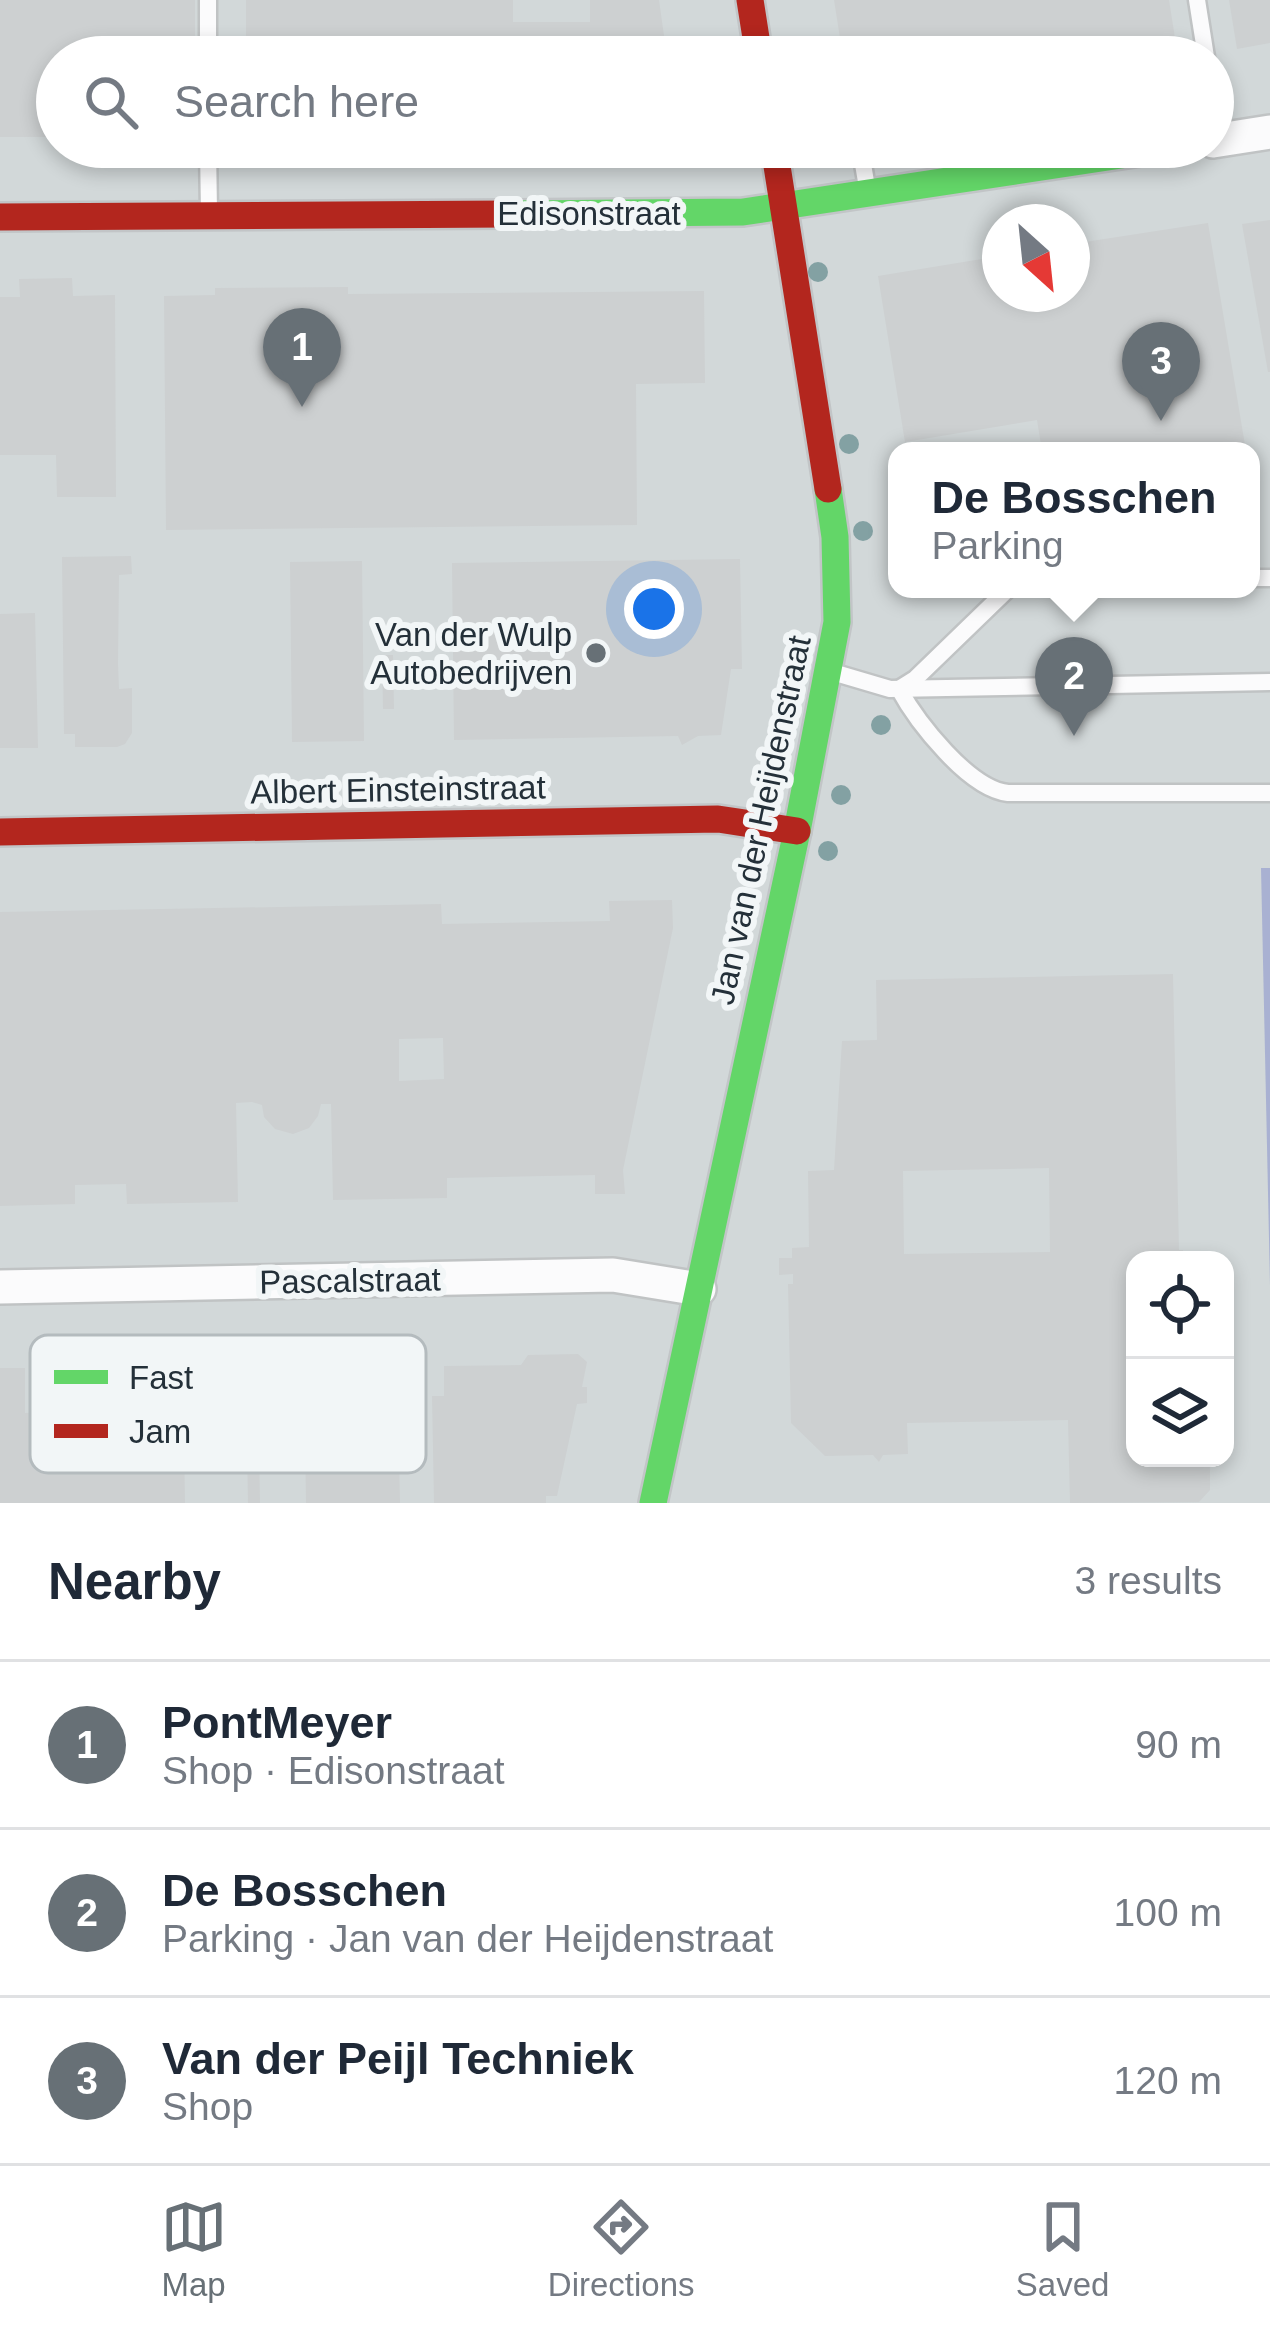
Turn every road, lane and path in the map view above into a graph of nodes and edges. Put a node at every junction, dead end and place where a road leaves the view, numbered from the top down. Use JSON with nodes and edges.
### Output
{"nodes":[{"id":1,"x":208,"y":0,"type":"edge"},
{"id":2,"x":749,"y":0,"type":"edge"},
{"id":3,"x":1197,"y":0,"type":"edge"},
{"id":4,"x":208,"y":36,"type":"edge"},
{"id":5,"x":755,"y":36,"type":"edge"},
{"id":6,"x":1203,"y":36,"type":"edge"},
{"id":7,"x":1270,"y":132,"type":"edge"},
{"id":8,"x":1234,"y":138,"type":"edge"},
{"id":9,"x":208,"y":168,"type":"edge"},
{"id":10,"x":777,"y":168,"type":"edge"},
{"id":11,"x":864,"y":168,"type":"edge"},
{"id":12,"x":994,"y":168,"type":"edge"},
{"id":13,"x":868,"y":195,"type":"junction"},
{"id":14,"x":784,"y":208,"type":"junction"},
{"id":15,"x":208,"y":215,"type":"junction"},
{"id":16,"x":0,"y":217,"type":"edge"},
{"id":17,"x":999,"y":598,"type":"edge"},
{"id":18,"x":829,"y":671,"type":"junction"},
{"id":19,"x":1270,"y":682,"type":"edge"},
{"id":20,"x":899,"y":688,"type":"junction"},
{"id":21,"x":1270,"y":793,"type":"edge"},
{"id":22,"x":797,"y":830,"type":"junction"},
{"id":23,"x":0,"y":832,"type":"edge"},
{"id":24,"x":0,"y":1287,"type":"edge"},
{"id":25,"x":699,"y":1289,"type":"junction"},
{"id":26,"x":653,"y":1503,"type":"edge"}],
"edges":[{"from":1,"to":4,"type":"lane"},
{"from":2,"to":5,"type":"street"},
{"from":3,"to":6,"type":"lane"},
{"from":7,"to":8,"type":"street"},
{"from":9,"to":15,"type":"lane"},
{"from":10,"to":14,"type":"street","name":"Jan van der Heijdenstraat"},
{"from":11,"to":13,"type":"lane"},
{"from":12,"to":13,"type":"street","name":"Edisonstraat"},
{"from":13,"to":14,"type":"street","name":"Edisonstraat"},
{"from":14,"to":15,"type":"street","name":"Edisonstraat"},
{"from":14,"to":18,"type":"street","name":"Jan van der Heijdenstraat"},
{"from":15,"to":16,"type":"street","name":"Edisonstraat"},
{"from":17,"to":20,"type":"lane"},
{"from":18,"to":20,"type":"lane"},
{"from":18,"to":22,"type":"street","name":"Jan van der Heijdenstraat"},
{"from":19,"to":20,"type":"lane"},
{"from":20,"to":21,"type":"lane"},
{"from":22,"to":23,"type":"street","name":"Albert Einsteinstraat"},
{"from":22,"to":25,"type":"street","name":"Jan van der Heijdenstraat"},
{"from":24,"to":25,"type":"street","name":"Pascalstraat"},
{"from":25,"to":26,"type":"street","name":"Jan van der Heijdenstraat"}]}
